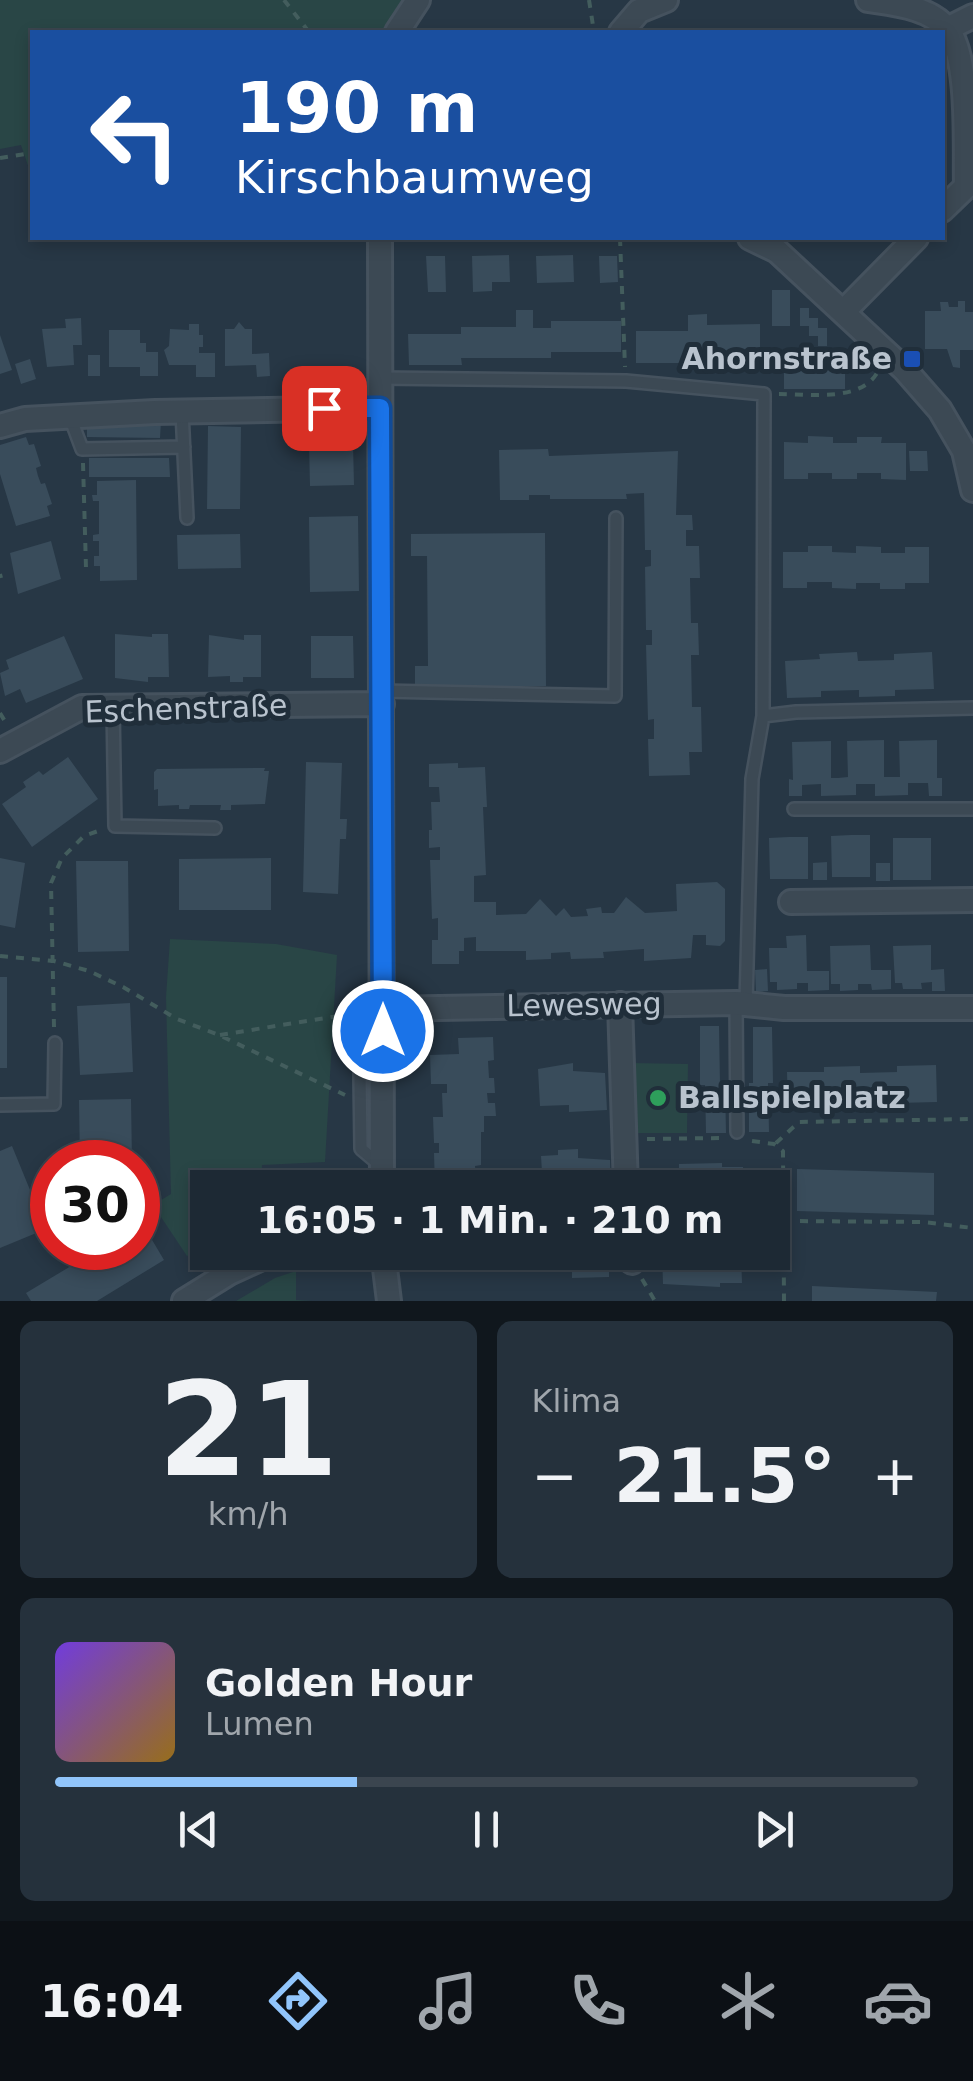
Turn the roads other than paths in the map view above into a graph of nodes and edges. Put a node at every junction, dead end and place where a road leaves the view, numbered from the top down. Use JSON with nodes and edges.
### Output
{"nodes":[{"id":1,"x":418,"y":0,"type":"edge"},
{"id":2,"x":666,"y":0,"type":"edge"},
{"id":3,"x":868,"y":0,"type":"edge"},
{"id":4,"x":973,"y":16,"type":"edge"},
{"id":5,"x":948,"y":28,"type":"junction"},
{"id":6,"x":397,"y":30,"type":"edge"},
{"id":7,"x":623,"y":30,"type":"edge"},
{"id":8,"x":970,"y":183,"type":"edge"},
{"id":9,"x":945,"y":207,"type":"edge"},
{"id":10,"x":380,"y":240,"type":"edge"},
{"id":11,"x":754,"y":240,"type":"edge"},
{"id":12,"x":914,"y":240,"type":"edge"},
{"id":13,"x":843,"y":312,"type":"junction"},
{"id":14,"x":379,"y":378,"type":"junction"},
{"id":15,"x":380,"y":408,"type":"junction"},
{"id":16,"x":182,"y":411,"type":"junction"},
{"id":17,"x":70,"y":417,"type":"junction"},
{"id":18,"x":0,"y":426,"type":"edge"},
{"id":19,"x":184,"y":447,"type":"junction"},
{"id":20,"x":973,"y":490,"type":"edge"},
{"id":21,"x":188,"y":518,"type":"dead end"},
{"id":22,"x":616,"y":518,"type":"dead end"},
{"id":23,"x":382,"y":698,"type":"junction"},
{"id":24,"x":113,"y":706,"type":"junction"},
{"id":25,"x":973,"y":708,"type":"edge"},
{"id":26,"x":763,"y":716,"type":"junction"},
{"id":27,"x":0,"y":751,"type":"edge"},
{"id":28,"x":794,"y":809,"type":"dead end"},
{"id":29,"x":973,"y":809,"type":"edge"},
{"id":30,"x":215,"y":828,"type":"dead end"},
{"id":31,"x":973,"y":900,"type":"edge"},
{"id":32,"x":791,"y":902,"type":"dead end"},
{"id":33,"x":383,"y":1001,"type":"junction"},
{"id":34,"x":741,"y":1003,"type":"junction"},
{"id":35,"x":620,"y":1004,"type":"junction"},
{"id":36,"x":973,"y":1008,"type":"edge"},
{"id":37,"x":54,"y":1043,"type":"road end"},
{"id":38,"x":0,"y":1104,"type":"edge"},
{"id":39,"x":737,"y":1132,"type":"dead end"},
{"id":40,"x":376,"y":1170,"type":"edge"},
{"id":41,"x":382,"y":1170,"type":"edge"},
{"id":42,"x":625,"y":1170,"type":"edge"},
{"id":43,"x":236,"y":1270,"type":"edge"},
{"id":44,"x":385,"y":1270,"type":"edge"},
{"id":45,"x":184,"y":1301,"type":"edge"},
{"id":46,"x":389,"y":1301,"type":"edge"}],
"edges":[{"from":1,"to":6,"type":"street"},
{"from":2,"to":7,"type":"street"},
{"from":3,"to":5,"type":"street"},
{"from":4,"to":5,"type":"street"},
{"from":5,"to":8,"type":"street"},
{"from":8,"to":9,"type":"street"},
{"from":10,"to":14,"type":"street"},
{"from":11,"to":13,"type":"street"},
{"from":12,"to":13,"type":"street"},
{"from":13,"to":20,"type":"street"},
{"from":14,"to":15,"type":"street"},
{"from":14,"to":26,"type":"lane"},
{"from":15,"to":16,"type":"street"},
{"from":15,"to":23,"type":"street"},
{"from":16,"to":17,"type":"street"},
{"from":16,"to":19,"type":"lane"},
{"from":17,"to":18,"type":"street"},
{"from":17,"to":19,"type":"lane"},
{"from":19,"to":21,"type":"lane"},
{"from":22,"to":23,"type":"lane"},
{"from":23,"to":24,"type":"street","name":"Eschenstraße"},
{"from":23,"to":33,"type":"street"},
{"from":24,"to":27,"type":"street","name":"Eschenstraße"},
{"from":24,"to":30,"type":"lane"},
{"from":25,"to":26,"type":"lane"},
{"from":26,"to":34,"type":"lane"},
{"from":28,"to":29,"type":"lane"},
{"from":31,"to":32,"type":"street"},
{"from":33,"to":35,"type":"street","name":"Lewesweg"},
{"from":33,"to":40,"type":"lane"},
{"from":33,"to":41,"type":"street"},
{"from":34,"to":35,"type":"street","name":"Lewesweg"},
{"from":34,"to":36,"type":"street","name":"Lewesweg"},
{"from":34,"to":39,"type":"lane"},
{"from":35,"to":42,"type":"street"},
{"from":37,"to":38,"type":"lane"},
{"from":43,"to":45,"type":"street"},
{"from":44,"to":46,"type":"street"}]}
